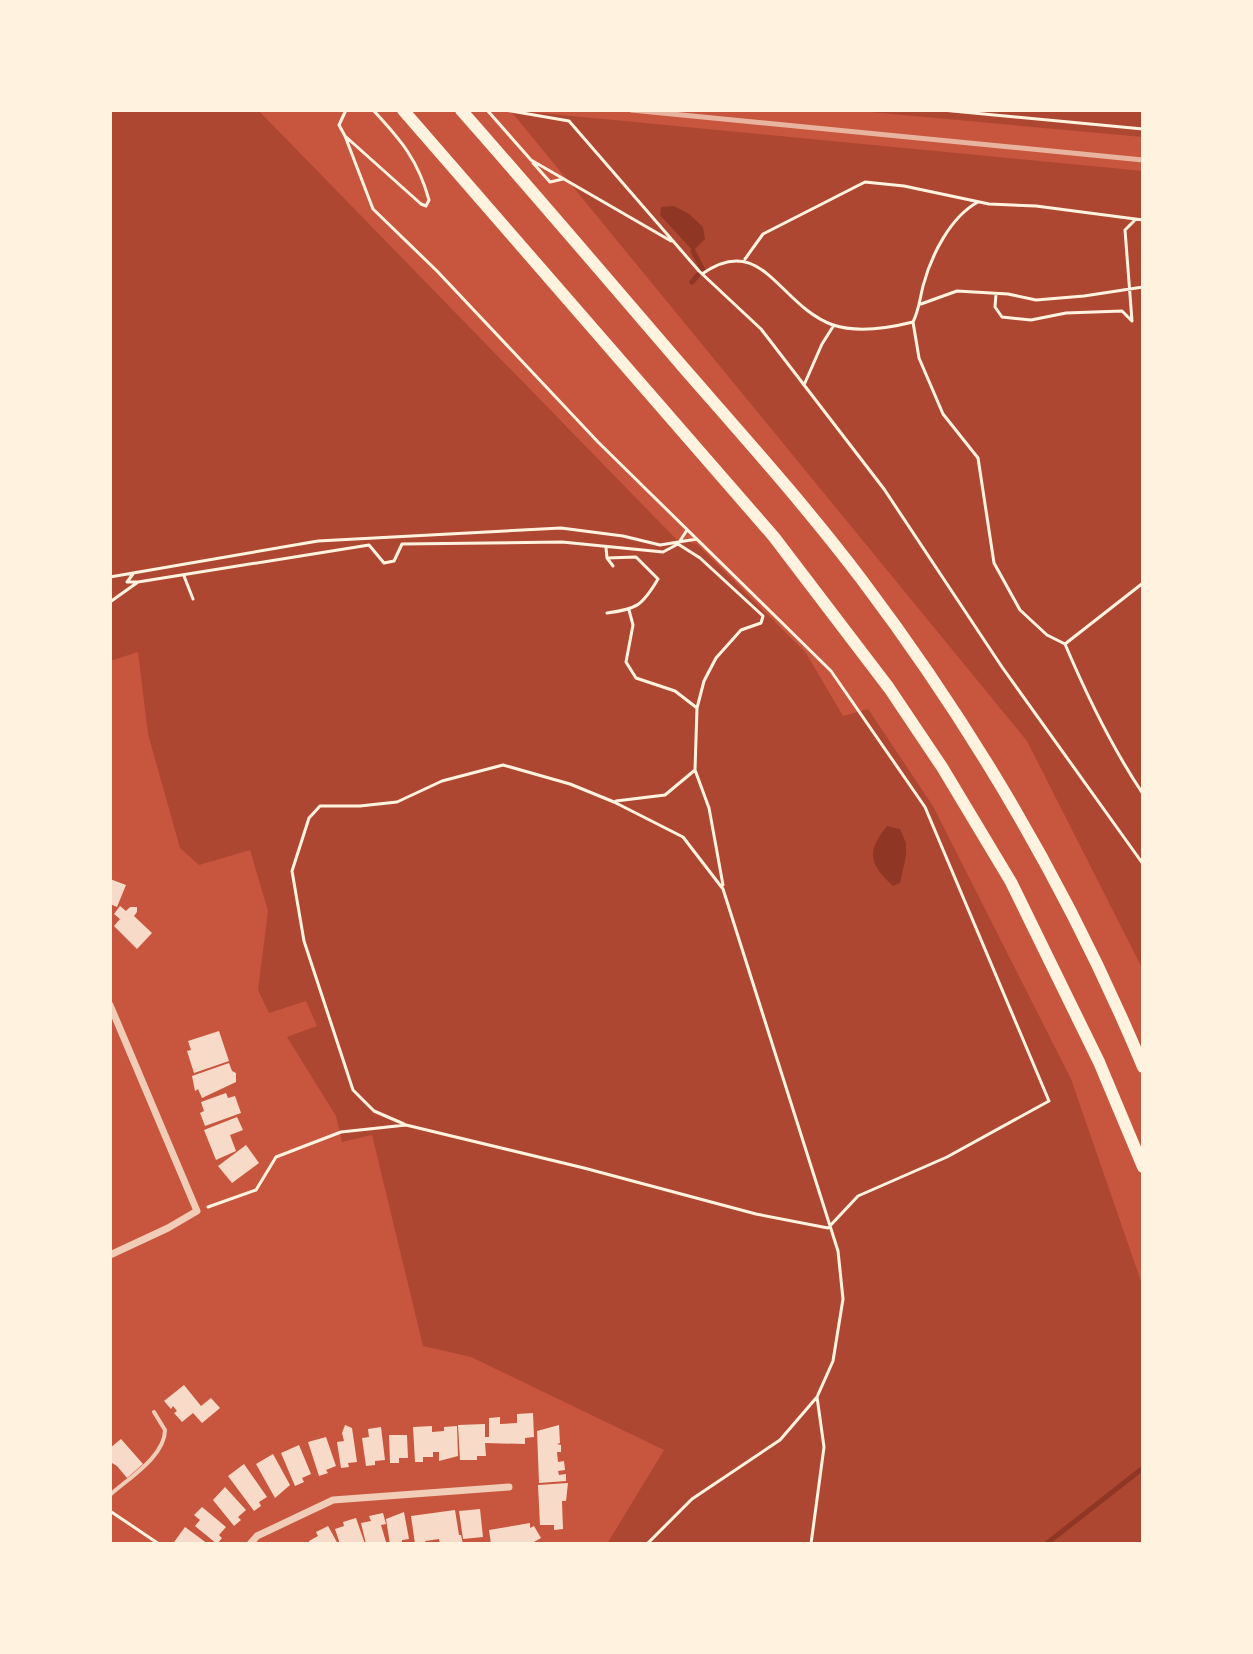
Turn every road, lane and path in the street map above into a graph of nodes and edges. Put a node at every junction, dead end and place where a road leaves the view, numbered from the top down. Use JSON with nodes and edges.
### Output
{"nodes":[{"id":1,"x":346,"y":110,"type":"edge"},
{"id":2,"x":373,"y":110,"type":"edge"},
{"id":3,"x":403,"y":110,"type":"edge"},
{"id":4,"x":461,"y":110,"type":"edge"},
{"id":5,"x":487,"y":110,"type":"edge"},
{"id":6,"x":505,"y":110,"type":"edge"},
{"id":7,"x":942,"y":110,"type":"edge"},
{"id":8,"x":1143,"y":129,"type":"edge"},
{"id":9,"x":345,"y":136,"type":"junction"},
{"id":10,"x":531,"y":160,"type":"junction"},
{"id":11,"x":563,"y":179,"type":"junction"},
{"id":12,"x":978,"y":202,"type":"junction"},
{"id":13,"x":1140,"y":220,"type":"edge"},
{"id":14,"x":674,"y":243,"type":"junction"},
{"id":15,"x":745,"y":259,"type":"junction"},
{"id":16,"x":702,"y":274,"type":"junction"},
{"id":17,"x":1143,"y":287,"type":"edge"},
{"id":18,"x":1131,"y":290,"type":"junction"},
{"id":19,"x":996,"y":294,"type":"junction"},
{"id":20,"x":921,"y":304,"type":"junction"},
{"id":21,"x":913,"y":322,"type":"junction"},
{"id":22,"x":834,"y":325,"type":"junction"},
{"id":23,"x":804,"y":385,"type":"junction"},
{"id":24,"x":687,"y":530,"type":"junction"},
{"id":25,"x":697,"y":539,"type":"junction"},
{"id":26,"x":678,"y":544,"type":"junction"},
{"id":27,"x":606,"y":547,"type":"junction"},
{"id":28,"x":607,"y":558,"type":"junction"},
{"id":29,"x":613,"y":566,"type":"dead end"},
{"id":30,"x":134,"y":573,"type":"junction"},
{"id":31,"x":184,"y":576,"type":"junction"},
{"id":32,"x":110,"y":577,"type":"edge"},
{"id":33,"x":138,"y":582,"type":"junction"},
{"id":34,"x":1143,"y":583,"type":"edge"},
{"id":35,"x":193,"y":599,"type":"dead end"},
{"id":36,"x":110,"y":602,"type":"edge"},
{"id":37,"x":629,"y":610,"type":"junction"},
{"id":38,"x":607,"y":613,"type":"dead end"},
{"id":39,"x":1065,"y":644,"type":"junction"},
{"id":40,"x":697,"y":708,"type":"junction"},
{"id":41,"x":695,"y":770,"type":"junction"},
{"id":42,"x":1143,"y":794,"type":"edge"},
{"id":43,"x":614,"y":802,"type":"junction"},
{"id":44,"x":1143,"y":864,"type":"edge"},
{"id":45,"x":723,"y":889,"type":"junction"},
{"id":46,"x":110,"y":1005,"type":"edge"},
{"id":47,"x":1143,"y":1067,"type":"edge"},
{"id":48,"x":406,"y":1125,"type":"junction"},
{"id":49,"x":1143,"y":1167,"type":"edge"},
{"id":50,"x":197,"y":1211,"type":"junction"},
{"id":51,"x":828,"y":1228,"type":"junction"},
{"id":52,"x":110,"y":1255,"type":"edge"},
{"id":53,"x":817,"y":1397,"type":"junction"},
{"id":54,"x":154,"y":1412,"type":"dead end"},
{"id":55,"x":509,"y":1487,"type":"dead end"},
{"id":56,"x":110,"y":1494,"type":"edge"},
{"id":57,"x":110,"y":1511,"type":"edge"},
{"id":58,"x":159,"y":1544,"type":"edge"},
{"id":59,"x":250,"y":1544,"type":"edge"},
{"id":60,"x":647,"y":1544,"type":"edge"},
{"id":61,"x":811,"y":1544,"type":"edge"}],
"edges":[{"from":1,"to":9,"type":"path"},
{"from":2,"to":9,"type":"path"},
{"from":3,"to":49,"type":"highway"},
{"from":4,"to":47,"type":"highway"},
{"from":5,"to":10,"type":"path"},
{"from":6,"to":14,"type":"path"},
{"from":7,"to":8,"type":"path"},
{"from":9,"to":24,"type":"path"},
{"from":10,"to":11,"type":"path"},
{"from":10,"to":11,"type":"path"},
{"from":11,"to":14,"type":"path"},
{"from":12,"to":13,"type":"path"},
{"from":12,"to":15,"type":"path"},
{"from":12,"to":20,"type":"path"},
{"from":13,"to":18,"type":"path"},
{"from":14,"to":16,"type":"path"},
{"from":15,"to":16,"type":"path"},
{"from":15,"to":22,"type":"path"},
{"from":16,"to":23,"type":"path"},
{"from":17,"to":18,"type":"path"},
{"from":18,"to":19,"type":"path"},
{"from":18,"to":19,"type":"path"},
{"from":19,"to":20,"type":"path"},
{"from":20,"to":21,"type":"path"},
{"from":21,"to":22,"type":"path"},
{"from":21,"to":39,"type":"path"},
{"from":22,"to":23,"type":"path"},
{"from":23,"to":44,"type":"path"},
{"from":24,"to":25,"type":"path"},
{"from":24,"to":26,"type":"path"},
{"from":25,"to":26,"type":"path"},
{"from":25,"to":51,"type":"path"},
{"from":26,"to":27,"type":"path"},
{"from":26,"to":30,"type":"path"},
{"from":26,"to":40,"type":"path"},
{"from":27,"to":28,"type":"path"},
{"from":27,"to":31,"type":"path"},
{"from":28,"to":29,"type":"path"},
{"from":28,"to":37,"type":"path"},
{"from":30,"to":32,"type":"path"},
{"from":30,"to":33,"type":"path"},
{"from":31,"to":33,"type":"path"},
{"from":31,"to":35,"type":"path"},
{"from":33,"to":36,"type":"path"},
{"from":34,"to":39,"type":"path"},
{"from":37,"to":38,"type":"path"},
{"from":37,"to":40,"type":"path"},
{"from":39,"to":42,"type":"path"},
{"from":40,"to":41,"type":"path"},
{"from":41,"to":43,"type":"path"},
{"from":41,"to":45,"type":"path"},
{"from":43,"to":45,"type":"path"},
{"from":43,"to":48,"type":"path"},
{"from":45,"to":51,"type":"path"},
{"from":46,"to":50,"type":"street"},
{"from":48,"to":50,"type":"path"},
{"from":48,"to":51,"type":"path"},
{"from":50,"to":52,"type":"street"},
{"from":51,"to":53,"type":"path"},
{"from":53,"to":60,"type":"path"},
{"from":53,"to":61,"type":"path"},
{"from":54,"to":56,"type":"lane"},
{"from":55,"to":59,"type":"street"},
{"from":57,"to":58,"type":"path"}]}
